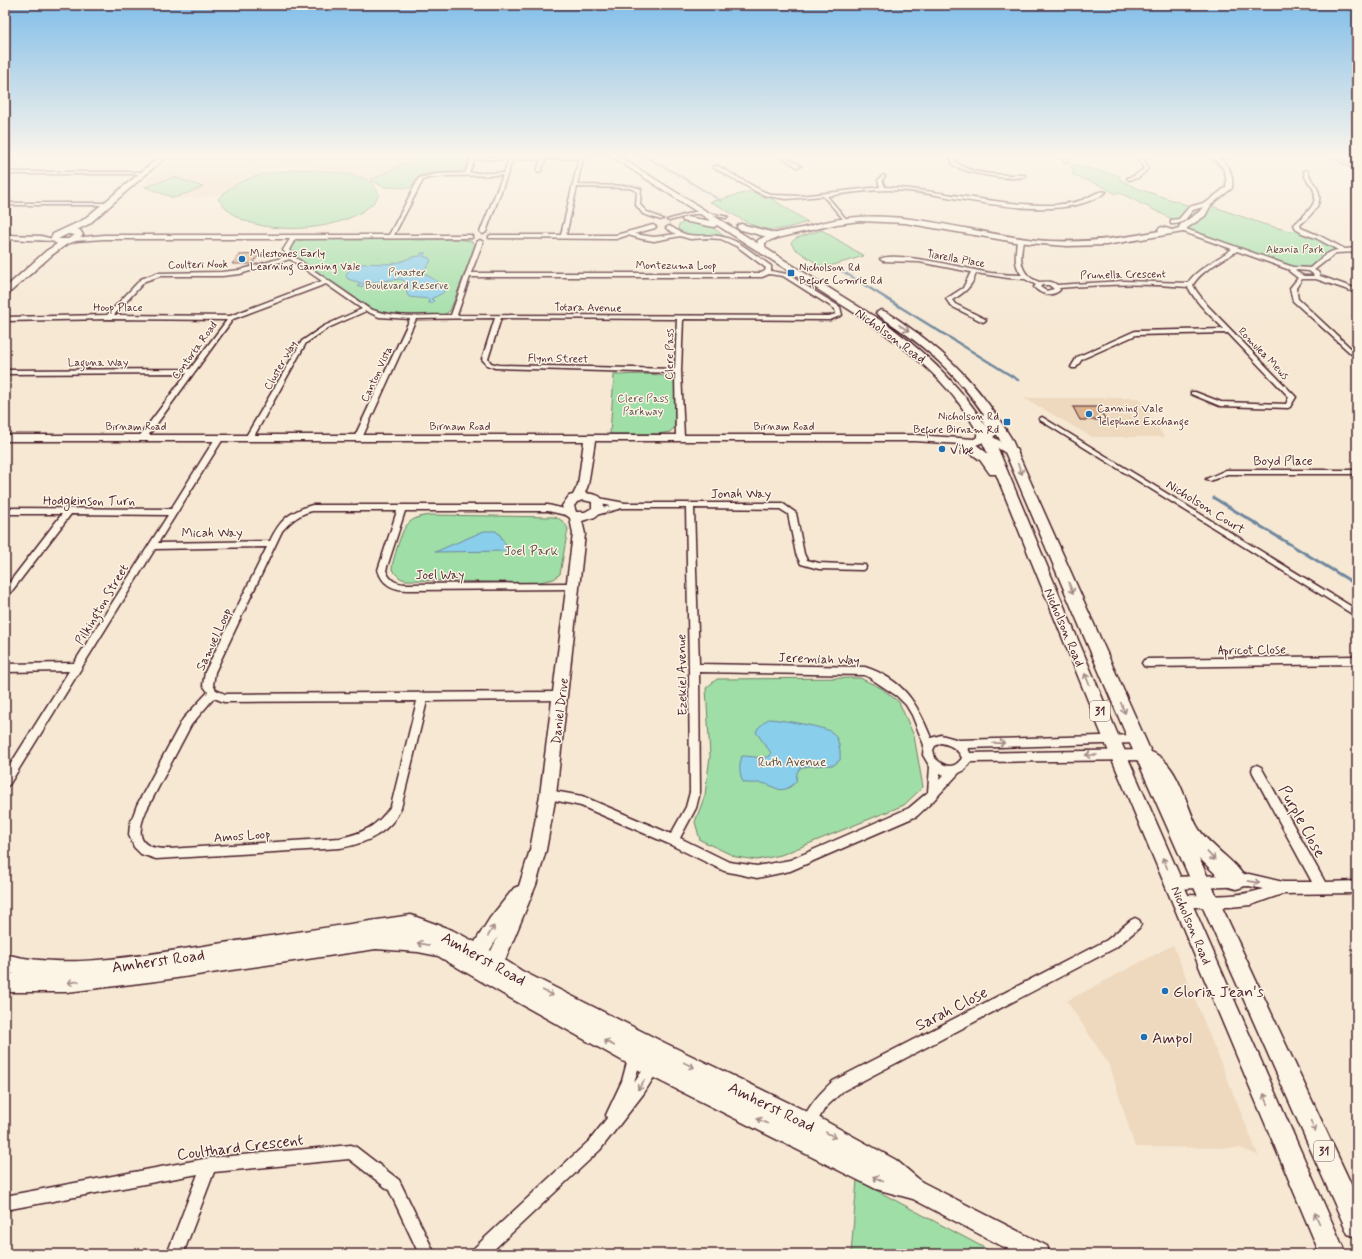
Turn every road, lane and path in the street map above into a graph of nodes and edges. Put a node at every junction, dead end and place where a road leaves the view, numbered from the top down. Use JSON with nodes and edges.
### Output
{"nodes":[{"id":1,"x":97,"y":213,"type":"edge"},
{"id":2,"x":403,"y":213,"type":"edge"},
{"id":3,"x":490,"y":213,"type":"edge"},
{"id":4,"x":568,"y":213,"type":"edge"},
{"id":5,"x":646,"y":213,"type":"edge"},
{"id":6,"x":695,"y":213,"type":"edge"},
{"id":7,"x":702,"y":213,"type":"edge"},
{"id":8,"x":709,"y":213,"type":"edge"},
{"id":9,"x":713,"y":213,"type":"edge"},
{"id":10,"x":719,"y":213,"type":"edge"},
{"id":11,"x":839,"y":213,"type":"edge"},
{"id":12,"x":1186,"y":213,"type":"edge"},
{"id":13,"x":1203,"y":213,"type":"edge"},
{"id":14,"x":1311,"y":213,"type":"edge"},
{"id":15,"x":650,"y":216,"type":"junction"},
{"id":16,"x":726,"y":217,"type":"junction"},
{"id":17,"x":661,"y":219,"type":"junction"},
{"id":18,"x":686,"y":219,"type":"junction"},
{"id":19,"x":845,"y":220,"type":"junction"},
{"id":20,"x":86,"y":222,"type":"junction"},
{"id":21,"x":1174,"y":222,"type":"junction"},
{"id":22,"x":653,"y":224,"type":"junction"},
{"id":23,"x":667,"y":226,"type":"junction"},
{"id":24,"x":1158,"y":227,"type":"junction"},
{"id":25,"x":1181,"y":230,"type":"junction"},
{"id":26,"x":1169,"y":231,"type":"junction"},
{"id":27,"x":67,"y":232,"type":"junction"},
{"id":28,"x":483,"y":232,"type":"junction"},
{"id":29,"x":795,"y":232,"type":"junction"},
{"id":30,"x":740,"y":233,"type":"junction"},
{"id":31,"x":630,"y":234,"type":"junction"},
{"id":32,"x":77,"y":235,"type":"junction"},
{"id":33,"x":679,"y":235,"type":"junction"},
{"id":34,"x":1147,"y":235,"type":"junction"},
{"id":35,"x":391,"y":236,"type":"junction"},
{"id":36,"x":5,"y":237,"type":"edge"},
{"id":37,"x":293,"y":237,"type":"junction"},
{"id":38,"x":470,"y":237,"type":"junction"},
{"id":39,"x":491,"y":237,"type":"junction"},
{"id":40,"x":562,"y":237,"type":"junction"},
{"id":41,"x":56,"y":239,"type":"junction"},
{"id":42,"x":1020,"y":240,"type":"junction"},
{"id":43,"x":66,"y":241,"type":"junction"},
{"id":44,"x":480,"y":242,"type":"junction"},
{"id":45,"x":768,"y":243,"type":"junction"},
{"id":46,"x":1236,"y":249,"type":"junction"},
{"id":47,"x":1357,"y":250,"type":"edge"},
{"id":48,"x":1344,"y":251,"type":"junction"},
{"id":49,"x":49,"y":253,"type":"junction"},
{"id":50,"x":291,"y":257,"type":"junction"},
{"id":51,"x":883,"y":259,"type":"dead end"},
{"id":52,"x":1293,"y":269,"type":"junction"},
{"id":53,"x":1311,"y":270,"type":"junction"},
{"id":54,"x":768,"y":272,"type":"junction"},
{"id":55,"x":974,"y":272,"type":"junction"},
{"id":56,"x":468,"y":275,"type":"junction"},
{"id":57,"x":1026,"y":277,"type":"junction"},
{"id":58,"x":1301,"y":277,"type":"junction"},
{"id":59,"x":1316,"y":277,"type":"junction"},
{"id":60,"x":326,"y":282,"type":"junction"},
{"id":61,"x":1038,"y":284,"type":"junction"},
{"id":62,"x":1190,"y":286,"type":"junction"},
{"id":63,"x":1056,"y":287,"type":"junction"},
{"id":64,"x":1357,"y":291,"type":"edge"},
{"id":65,"x":5,"y":292,"type":"edge"},
{"id":66,"x":366,"y":309,"type":"junction"},
{"id":67,"x":109,"y":317,"type":"junction"},
{"id":68,"x":452,"y":317,"type":"junction"},
{"id":69,"x":498,"y":317,"type":"junction"},
{"id":70,"x":231,"y":318,"type":"junction"},
{"id":71,"x":413,"y":318,"type":"junction"},
{"id":72,"x":680,"y":318,"type":"junction"},
{"id":73,"x":5,"y":319,"type":"edge"},
{"id":74,"x":984,"y":320,"type":"dead end"},
{"id":75,"x":1228,"y":331,"type":"junction"},
{"id":76,"x":1357,"y":357,"type":"edge"},
{"id":77,"x":1074,"y":367,"type":"dead end"},
{"id":78,"x":191,"y":371,"type":"junction"},
{"id":79,"x":678,"y":371,"type":"junction"},
{"id":80,"x":5,"y":372,"type":"edge"},
{"id":81,"x":964,"y":379,"type":"junction"},
{"id":82,"x":1193,"y":393,"type":"dead end"},
{"id":83,"x":1042,"y":419,"type":"dead end"},
{"id":84,"x":987,"y":437,"type":"junction"},
{"id":85,"x":5,"y":438,"type":"edge"},
{"id":86,"x":142,"y":438,"type":"junction"},
{"id":87,"x":250,"y":438,"type":"junction"},
{"id":88,"x":358,"y":438,"type":"junction"},
{"id":89,"x":590,"y":438,"type":"junction"},
{"id":90,"x":680,"y":438,"type":"junction"},
{"id":91,"x":915,"y":438,"type":"junction"},
{"id":92,"x":219,"y":439,"type":"junction"},
{"id":93,"x":962,"y":442,"type":"junction"},
{"id":94,"x":1013,"y":453,"type":"junction"},
{"id":95,"x":1357,"y":472,"type":"edge"},
{"id":96,"x":1210,"y":479,"type":"dead end"},
{"id":97,"x":583,"y":485,"type":"junction"},
{"id":98,"x":690,"y":505,"type":"junction"},
{"id":99,"x":594,"y":506,"type":"junction"},
{"id":100,"x":625,"y":506,"type":"junction"},
{"id":101,"x":573,"y":507,"type":"junction"},
{"id":102,"x":402,"y":508,"type":"junction"},
{"id":103,"x":5,"y":511,"type":"edge"},
{"id":104,"x":68,"y":512,"type":"junction"},
{"id":105,"x":174,"y":512,"type":"junction"},
{"id":106,"x":579,"y":534,"type":"junction"},
{"id":107,"x":272,"y":544,"type":"junction"},
{"id":108,"x":152,"y":546,"type":"junction"},
{"id":109,"x":862,"y":567,"type":"dead end"},
{"id":110,"x":1043,"y":574,"type":"junction"},
{"id":111,"x":572,"y":586,"type":"junction"},
{"id":112,"x":5,"y":594,"type":"edge"},
{"id":113,"x":1357,"y":614,"type":"edge"},
{"id":114,"x":1357,"y":660,"type":"edge"},
{"id":115,"x":1147,"y":663,"type":"dead end"},
{"id":116,"x":78,"y":667,"type":"junction"},
{"id":117,"x":5,"y":668,"type":"edge"},
{"id":118,"x":694,"y":668,"type":"junction"},
{"id":119,"x":213,"y":693,"type":"junction"},
{"id":120,"x":423,"y":696,"type":"junction"},
{"id":121,"x":561,"y":696,"type":"junction"},
{"id":122,"x":920,"y":723,"type":"junction"},
{"id":123,"x":941,"y":739,"type":"junction"},
{"id":124,"x":1136,"y":739,"type":"junction"},
{"id":125,"x":1112,"y":740,"type":"junction"},
{"id":126,"x":960,"y":744,"type":"junction"},
{"id":127,"x":929,"y":745,"type":"junction"},
{"id":128,"x":1119,"y":755,"type":"junction"},
{"id":129,"x":1144,"y":756,"type":"junction"},
{"id":130,"x":967,"y":758,"type":"junction"},
{"id":131,"x":935,"y":766,"type":"junction"},
{"id":132,"x":1257,"y":770,"type":"dead end"},
{"id":133,"x":955,"y":771,"type":"junction"},
{"id":134,"x":5,"y":782,"type":"edge"},
{"id":135,"x":933,"y":794,"type":"junction"},
{"id":136,"x":548,"y":795,"type":"junction"},
{"id":137,"x":673,"y":840,"type":"junction"},
{"id":138,"x":1236,"y":880,"type":"junction"},
{"id":139,"x":1201,"y":882,"type":"junction"},
{"id":140,"x":1174,"y":883,"type":"junction"},
{"id":141,"x":528,"y":885,"type":"junction"},
{"id":142,"x":1283,"y":888,"type":"junction"},
{"id":143,"x":1322,"y":888,"type":"junction"},
{"id":144,"x":1357,"y":888,"type":"edge"},
{"id":145,"x":1182,"y":901,"type":"junction"},
{"id":146,"x":1210,"y":901,"type":"junction"},
{"id":147,"x":1135,"y":924,"type":"dead end"},
{"id":148,"x":475,"y":959,"type":"junction"},
{"id":149,"x":5,"y":963,"type":"edge"},
{"id":150,"x":492,"y":969,"type":"junction"},
{"id":151,"x":5,"y":983,"type":"edge"},
{"id":152,"x":637,"y":1049,"type":"junction"},
{"id":153,"x":656,"y":1059,"type":"junction"},
{"id":154,"x":609,"y":1126,"type":"junction"},
{"id":155,"x":806,"y":1132,"type":"junction"},
{"id":156,"x":210,"y":1165,"type":"junction"},
{"id":157,"x":5,"y":1203,"type":"edge"},
{"id":158,"x":1357,"y":1225,"type":"edge"},
{"id":159,"x":175,"y":1254,"type":"edge"},
{"id":160,"x":427,"y":1254,"type":"edge"},
{"id":161,"x":478,"y":1254,"type":"edge"},
{"id":162,"x":1039,"y":1254,"type":"edge"},
{"id":163,"x":1333,"y":1254,"type":"edge"}],
"edges":[{"from":1,"to":20,"type":"street"},
{"from":2,"to":35,"type":"street"},
{"from":3,"to":28,"type":"street"},
{"from":4,"to":40,"type":"street"},
{"from":5,"to":15,"type":"street"},
{"from":6,"to":23,"type":"street"},
{"from":7,"to":18,"type":"street"},
{"from":8,"to":30,"type":"main road","name":"Nicholson Road","number":"31"},
{"from":9,"to":16,"type":"street"},
{"from":10,"to":16,"type":"main road","name":"Nicholson Road","number":"31"},
{"from":11,"to":19,"type":"street"},
{"from":12,"to":21,"type":"street"},
{"from":13,"to":25,"type":"street"},
{"from":14,"to":48,"type":"street"},
{"from":15,"to":17,"type":"street"},
{"from":15,"to":22,"type":"street"},
{"from":16,"to":30,"type":"main road","name":"Nicholson Road","number":"31"},
{"from":17,"to":22,"type":"street"},
{"from":17,"to":23,"type":"street"},
{"from":18,"to":23,"type":"street"},
{"from":18,"to":30,"type":"main road"},
{"from":19,"to":29,"type":"street"},
{"from":19,"to":42,"type":"street"},
{"from":20,"to":27,"type":"street"},
{"from":20,"to":32,"type":"street"},
{"from":21,"to":24,"type":"street"},
{"from":21,"to":25,"type":"street"},
{"from":22,"to":23,"type":"street"},
{"from":22,"to":31,"type":"street"},
{"from":23,"to":33,"type":"street"},
{"from":24,"to":26,"type":"street"},
{"from":24,"to":34,"type":"street"},
{"from":25,"to":26,"type":"street"},
{"from":25,"to":46,"type":"street"},
{"from":26,"to":34,"type":"street"},
{"from":27,"to":32,"type":"street"},
{"from":27,"to":41,"type":"street"},
{"from":28,"to":38,"type":"street"},
{"from":28,"to":39,"type":"street"},
{"from":29,"to":45,"type":"street"},
{"from":29,"to":45,"type":"street"},
{"from":30,"to":45,"type":"main road"},
{"from":30,"to":45,"type":"main road","name":"Nicholson Road","number":"31"},
{"from":31,"to":33,"type":"street"},
{"from":31,"to":40,"type":"street"},
{"from":32,"to":37,"type":"street"},
{"from":32,"to":43,"type":"street"},
{"from":33,"to":54,"type":"street"},
{"from":34,"to":42,"type":"street"},
{"from":35,"to":37,"type":"street"},
{"from":35,"to":38,"type":"street"},
{"from":36,"to":41,"type":"street"},
{"from":37,"to":50,"type":"street"},
{"from":38,"to":44,"type":"street"},
{"from":39,"to":40,"type":"street"},
{"from":39,"to":44,"type":"street"},
{"from":41,"to":43,"type":"street"},
{"from":41,"to":49,"type":"street"},
{"from":42,"to":57,"type":"street"},
{"from":43,"to":49,"type":"street"},
{"from":44,"to":56,"type":"street"},
{"from":45,"to":81,"type":"main road","name":"Nicholson Road","number":"31","one_way":true},
{"from":45,"to":84,"type":"main road","name":"Nicholson Road","number":"31"},
{"from":46,"to":52,"type":"street"},
{"from":46,"to":62,"type":"street"},
{"from":47,"to":48,"type":"street"},
{"from":48,"to":53,"type":"street"},
{"from":49,"to":65,"type":"street"},
{"from":50,"to":60,"type":"street","name":"Totara Avenue"},
{"from":50,"to":67,"type":"street","name":"Coulteri Nook"},
{"from":51,"to":55,"type":"street","name":"Tiarella Place"},
{"from":52,"to":53,"type":"street"},
{"from":52,"to":58,"type":"street"},
{"from":53,"to":59,"type":"street"},
{"from":54,"to":56,"type":"street","name":"Montezuma Loop"},
{"from":54,"to":72,"type":"street","name":"Totara Avenue"},
{"from":55,"to":57,"type":"street","name":"Tiarella Place"},
{"from":55,"to":74,"type":"street"},
{"from":56,"to":68,"type":"street"},
{"from":57,"to":61,"type":"street"},
{"from":58,"to":59,"type":"street"},
{"from":58,"to":76,"type":"street"},
{"from":59,"to":64,"type":"street"},
{"from":60,"to":66,"type":"street","name":"Totara Avenue"},
{"from":60,"to":70,"type":"street","name":"Contorta Road"},
{"from":61,"to":63,"type":"street"},
{"from":61,"to":63,"type":"street"},
{"from":62,"to":63,"type":"street","name":"Prunella Crescent"},
{"from":62,"to":75,"type":"street","name":"Romulea Mews"},
{"from":66,"to":71,"type":"street","name":"Totara Avenue"},
{"from":66,"to":87,"type":"street","name":"Cluster Way"},
{"from":67,"to":70,"type":"street","name":"Hoop Place"},
{"from":67,"to":73,"type":"street","name":"Hoop Place"},
{"from":68,"to":69,"type":"street","name":"Totara Avenue"},
{"from":68,"to":71,"type":"street","name":"Totara Avenue"},
{"from":69,"to":72,"type":"street","name":"Totara Avenue"},
{"from":69,"to":79,"type":"street","name":"Flynn Street"},
{"from":70,"to":78,"type":"street","name":"Contorta Road"},
{"from":71,"to":88,"type":"street","name":"Canton Vista"},
{"from":72,"to":79,"type":"street","name":"Clere Pass"},
{"from":75,"to":77,"type":"street"},
{"from":75,"to":82,"type":"street","name":"Romulea Mews"},
{"from":78,"to":80,"type":"street","name":"Laguna Way"},
{"from":78,"to":86,"type":"street","name":"Contorta Road"},
{"from":79,"to":90,"type":"street","name":"Clere Pass"},
{"from":81,"to":84,"type":"street"},
{"from":81,"to":94,"type":"main road","name":"Nicholson Road","number":"31"},
{"from":83,"to":113,"type":"street","name":"Nicholson Court"},
{"from":84,"to":91,"type":"street","name":"Birnam Road"},
{"from":84,"to":93,"type":"street","name":"Birnam Road"},
{"from":84,"to":94,"type":"street","name":"Birnam Road"},
{"from":84,"to":110,"type":"main road","name":"Nicholson Road","number":"31"},
{"from":85,"to":86,"type":"street","name":"Birnam Road"},
{"from":86,"to":92,"type":"street","name":"Birnam Road"},
{"from":87,"to":88,"type":"street","name":"Birnam Road"},
{"from":87,"to":92,"type":"street","name":"Birnam Road"},
{"from":88,"to":89,"type":"street","name":"Birnam Road"},
{"from":89,"to":90,"type":"street","name":"Birnam Road"},
{"from":89,"to":97,"type":"street"},
{"from":90,"to":91,"type":"street","name":"Birnam Road"},
{"from":91,"to":93,"type":"street","name":"Birnam Road"},
{"from":92,"to":105,"type":"street","name":"Pilkington Street"},
{"from":93,"to":110,"type":"main road"},
{"from":94,"to":124,"type":"main road","name":"Nicholson Road","number":"31","one_way":true},
{"from":95,"to":96,"type":"street","name":"Boyd Place"},
{"from":97,"to":99,"type":"street"},
{"from":97,"to":101,"type":"street"},
{"from":98,"to":100,"type":"street","name":"Jonah Way"},
{"from":98,"to":109,"type":"street","name":"Jonah Way"},
{"from":98,"to":118,"type":"street","name":"Ezekiel Avenue"},
{"from":99,"to":100,"type":"street","name":"Jonah Way"},
{"from":99,"to":100,"type":"street","name":"Jonah Way"},
{"from":99,"to":101,"type":"street"},
{"from":99,"to":101,"type":"street"},
{"from":99,"to":106,"type":"street","name":"Daniel Drive"},
{"from":101,"to":102,"type":"street","name":"Samuel Loop"},
{"from":101,"to":106,"type":"street","name":"Daniel Drive"},
{"from":102,"to":107,"type":"street","name":"Samuel Loop"},
{"from":102,"to":111,"type":"street","name":"Joel Way"},
{"from":103,"to":104,"type":"street","name":"Hodgkinson Turn"},
{"from":104,"to":105,"type":"street","name":"Hodgkinson Turn"},
{"from":104,"to":112,"type":"street"},
{"from":105,"to":108,"type":"street","name":"Pilkington Street"},
{"from":106,"to":111,"type":"street","name":"Daniel Drive"},
{"from":107,"to":108,"type":"street","name":"Micah Way"},
{"from":107,"to":119,"type":"street","name":"Samuel Loop"},
{"from":108,"to":116,"type":"street","name":"Pilkington Street"},
{"from":125,"to":110,"type":"main road","name":"Nicholson Road","number":"31","one_way":true},
{"from":111,"to":121,"type":"street","name":"Daniel Drive"},
{"from":114,"to":115,"type":"street","name":"Apricot Close"},
{"from":116,"to":117,"type":"street"},
{"from":116,"to":134,"type":"street","name":"Pilkington Street"},
{"from":118,"to":122,"type":"street","name":"Jeremiah Way"},
{"from":118,"to":137,"type":"street","name":"Ezekiel Avenue"},
{"from":119,"to":120,"type":"street"},
{"from":119,"to":120,"type":"street","name":"Amos Loop"},
{"from":120,"to":121,"type":"street"},
{"from":121,"to":136,"type":"street","name":"Daniel Drive"},
{"from":122,"to":123,"type":"street","name":"Jeremiah Way"},
{"from":122,"to":127,"type":"street","name":"Jeremiah Way"},
{"from":123,"to":126,"type":"street"},
{"from":123,"to":127,"type":"street"},
{"from":124,"to":125,"type":"street"},
{"from":124,"to":129,"type":"main road","name":"Nicholson Road","number":"31"},
{"from":126,"to":125,"type":"street","one_way":true},
{"from":125,"to":128,"type":"main road","name":"Nicholson Road","number":"31"},
{"from":126,"to":130,"type":"street"},
{"from":127,"to":131,"type":"street"},
{"from":128,"to":129,"type":"street"},
{"from":128,"to":130,"type":"street","one_way":true},
{"from":140,"to":128,"type":"main road","name":"Nicholson Road","number":"31","one_way":true},
{"from":129,"to":138,"type":"main road","one_way":true},
{"from":129,"to":139,"type":"main road","name":"Nicholson Road","number":"31"},
{"from":130,"to":133,"type":"street"},
{"from":131,"to":133,"type":"street"},
{"from":131,"to":135,"type":"street"},
{"from":132,"to":143,"type":"street","name":"Purple Close"},
{"from":133,"to":135,"type":"street"},
{"from":135,"to":137,"type":"street"},
{"from":136,"to":137,"type":"street"},
{"from":136,"to":141,"type":"street","name":"Daniel Drive"},
{"from":138,"to":139,"type":"street"},
{"from":138,"to":142,"type":"street","one_way":true},
{"from":139,"to":140,"type":"street"},
{"from":139,"to":146,"type":"main road","name":"Nicholson Road","number":"31"},
{"from":140,"to":145,"type":"main road","name":"Nicholson Road","number":"31"},
{"from":148,"to":141,"type":"street","name":"Daniel Drive","one_way":true},
{"from":141,"to":150,"type":"street","name":"Daniel Drive"},
{"from":142,"to":143,"type":"street"},
{"from":142,"to":146,"type":"street"},
{"from":143,"to":144,"type":"street"},
{"from":145,"to":146,"type":"street"},
{"from":163,"to":145,"type":"main road","name":"Nicholson Road","number":"31","one_way":true},
{"from":146,"to":158,"type":"main road","name":"Nicholson Road","number":"31","one_way":true},
{"from":147,"to":155,"type":"street","name":"Sarah Close"},
{"from":148,"to":149,"type":"street","name":"Amherst Road"},
{"from":148,"to":150,"type":"street","name":"Amherst Road"},
{"from":148,"to":151,"type":"street","name":"Amherst Road","one_way":true},
{"from":150,"to":152,"type":"street","name":"Amherst Road"},
{"from":152,"to":153,"type":"street","name":"Amherst Road"},
{"from":152,"to":154,"type":"street"},
{"from":153,"to":154,"type":"street","one_way":true},
{"from":153,"to":155,"type":"street","name":"Amherst Road"},
{"from":154,"to":161,"type":"street"},
{"from":155,"to":162,"type":"street","name":"Amherst Road"},
{"from":156,"to":157,"type":"street","name":"Coulthard Crescent"},
{"from":156,"to":159,"type":"street"},
{"from":156,"to":160,"type":"street","name":"Coulthard Crescent"}]}
